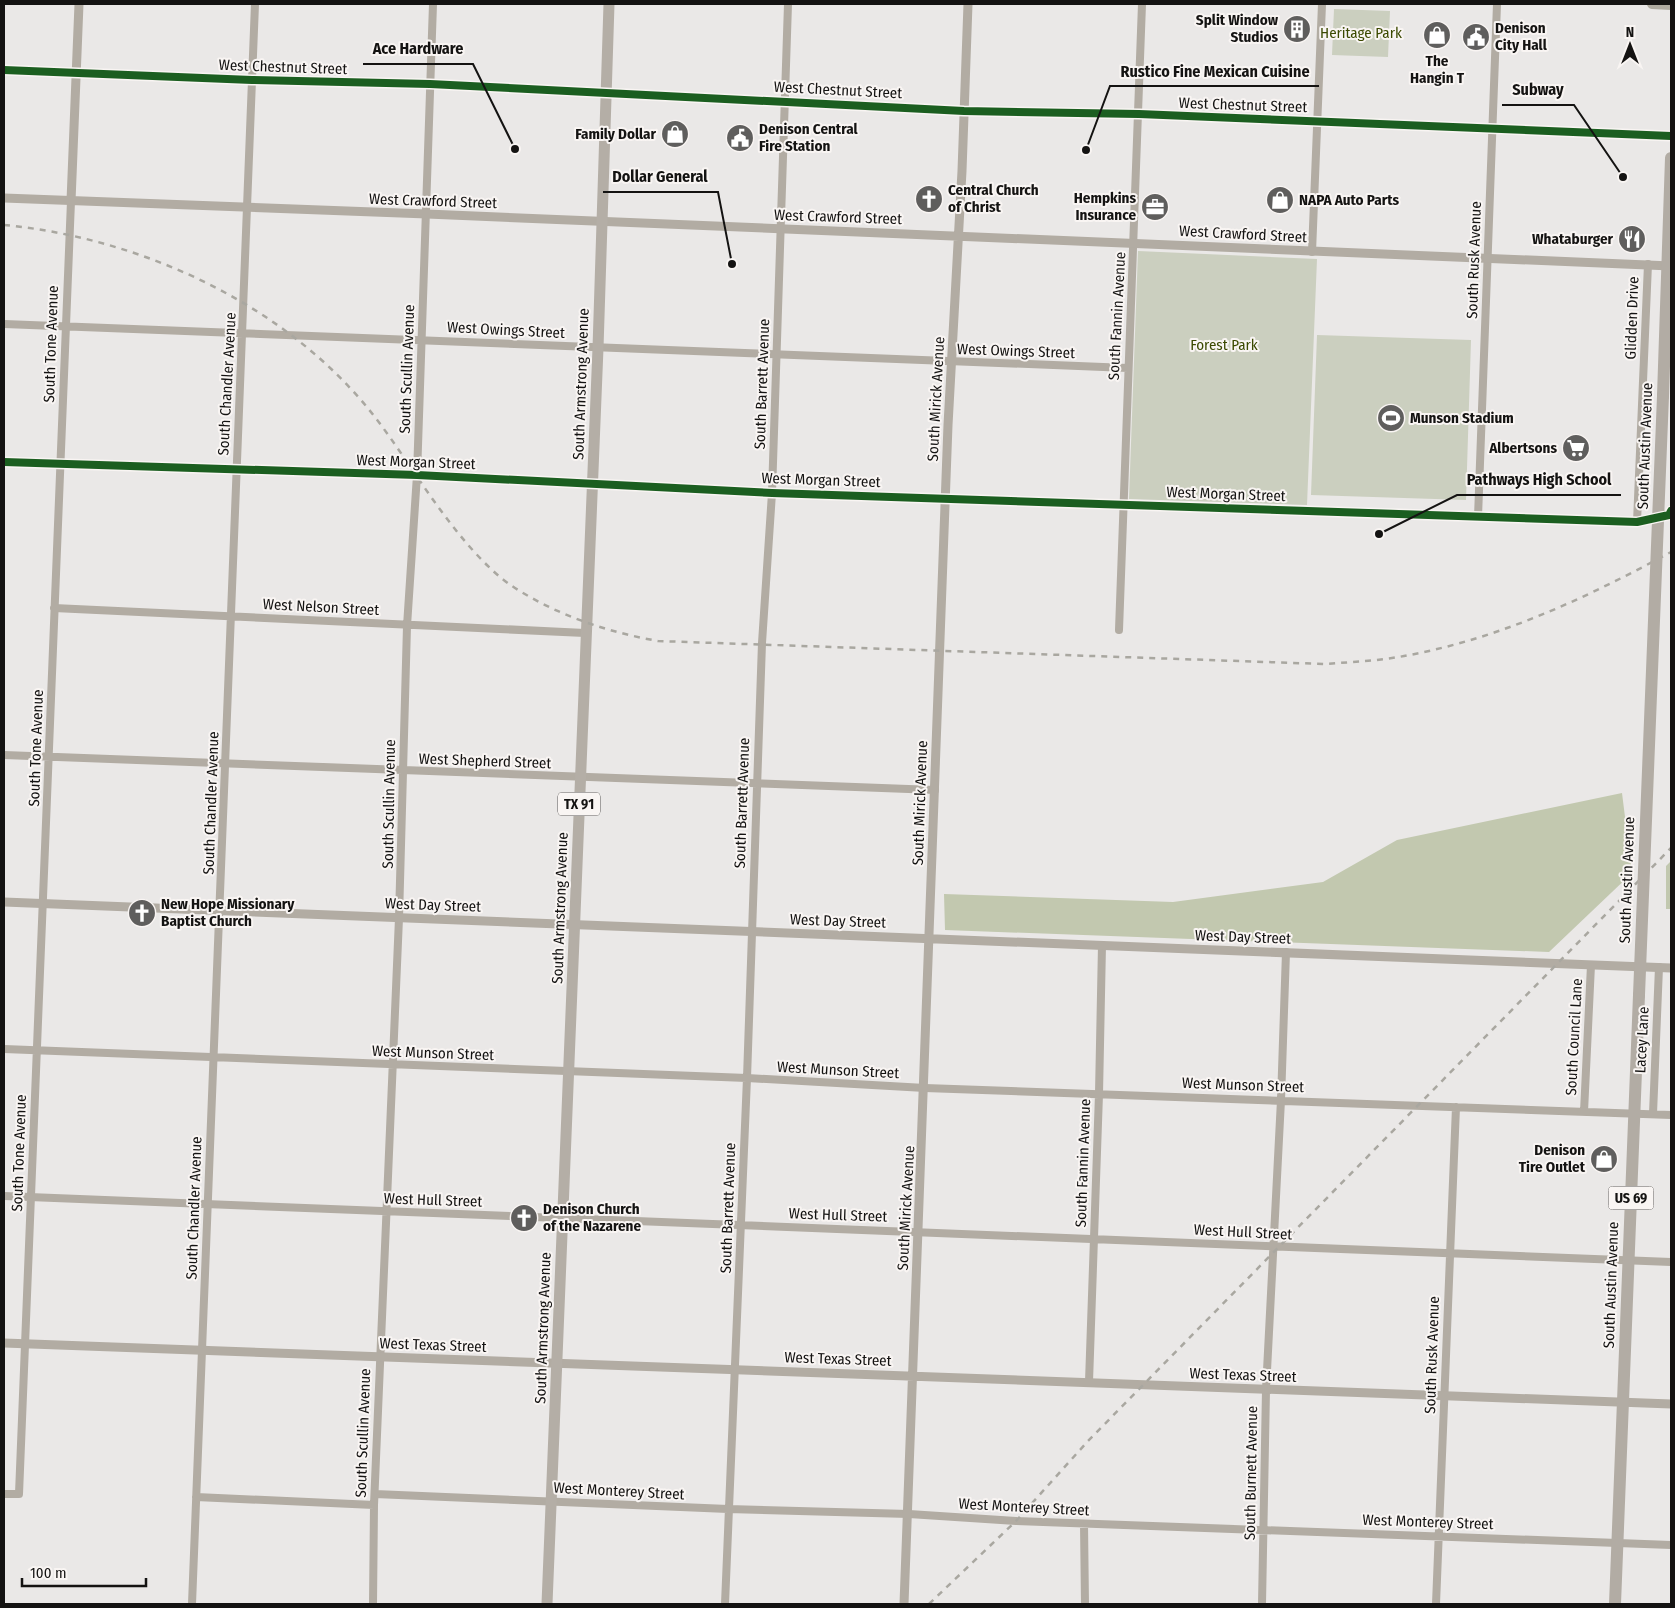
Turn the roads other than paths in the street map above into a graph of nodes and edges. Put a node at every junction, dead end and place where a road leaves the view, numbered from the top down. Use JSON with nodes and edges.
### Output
{"nodes":[{"id":1,"x":80,"y":4,"type":"edge"},
{"id":2,"x":255,"y":4,"type":"edge"},
{"id":3,"x":433,"y":4,"type":"edge"},
{"id":4,"x":609,"y":4,"type":"edge"},
{"id":5,"x":788,"y":4,"type":"edge"},
{"id":6,"x":968,"y":4,"type":"edge"},
{"id":7,"x":1142,"y":4,"type":"edge"},
{"id":8,"x":1322,"y":4,"type":"edge"},
{"id":9,"x":1497,"y":4,"type":"edge"},
{"id":10,"x":1652,"y":4,"type":"edge"},
{"id":11,"x":1671,"y":5,"type":"edge"},
{"id":12,"x":4,"y":70,"type":"edge"},
{"id":13,"x":77,"y":73,"type":"junction"},
{"id":14,"x":252,"y":80,"type":"junction"},
{"id":15,"x":430,"y":84,"type":"junction"},
{"id":16,"x":606,"y":94,"type":"junction"},
{"id":17,"x":785,"y":100,"type":"junction"},
{"id":18,"x":964,"y":111,"type":"junction"},
{"id":19,"x":1139,"y":114,"type":"junction"},
{"id":20,"x":1317,"y":122,"type":"junction"},
{"id":21,"x":1493,"y":128,"type":"junction"},
{"id":22,"x":1671,"y":136,"type":"edge"},
{"id":23,"x":1671,"y":158,"type":"edge"},
{"id":24,"x":4,"y":198,"type":"edge"},
{"id":25,"x":71,"y":201,"type":"junction"},
{"id":26,"x":246,"y":208,"type":"junction"},
{"id":27,"x":427,"y":214,"type":"junction"},
{"id":28,"x":601,"y":222,"type":"junction"},
{"id":29,"x":782,"y":228,"type":"junction"},
{"id":30,"x":959,"y":236,"type":"junction"},
{"id":31,"x":1134,"y":243,"type":"junction"},
{"id":32,"x":1312,"y":252,"type":"junction"},
{"id":33,"x":1488,"y":258,"type":"junction"},
{"id":34,"x":1648,"y":264,"type":"junction"},
{"id":35,"x":1669,"y":266,"type":"edge"},
{"id":36,"x":4,"y":324,"type":"edge"},
{"id":37,"x":66,"y":328,"type":"junction"},
{"id":38,"x":244,"y":335,"type":"junction"},
{"id":39,"x":422,"y":340,"type":"junction"},
{"id":40,"x":598,"y":348,"type":"junction"},
{"id":41,"x":776,"y":355,"type":"junction"},
{"id":42,"x":952,"y":362,"type":"junction"},
{"id":43,"x":1128,"y":368,"type":"junction"},
{"id":44,"x":4,"y":462,"type":"edge"},
{"id":45,"x":60,"y":464,"type":"junction"},
{"id":46,"x":237,"y":469,"type":"junction"},
{"id":47,"x":417,"y":475,"type":"junction"},
{"id":48,"x":592,"y":484,"type":"junction"},
{"id":49,"x":772,"y":493,"type":"junction"},
{"id":50,"x":946,"y":498,"type":"junction"},
{"id":51,"x":1123,"y":504,"type":"junction"},
{"id":52,"x":1671,"y":511,"type":"edge"},
{"id":53,"x":1478,"y":517,"type":"junction"},
{"id":54,"x":1637,"y":522,"type":"junction"},
{"id":55,"x":54,"y":608,"type":"junction"},
{"id":56,"x":231,"y":616,"type":"junction"},
{"id":57,"x":407,"y":626,"type":"junction"},
{"id":58,"x":1119,"y":630,"type":"dead end"},
{"id":59,"x":585,"y":633,"type":"junction"},
{"id":60,"x":4,"y":755,"type":"edge"},
{"id":61,"x":50,"y":757,"type":"junction"},
{"id":62,"x":226,"y":764,"type":"junction"},
{"id":63,"x":403,"y":772,"type":"junction"},
{"id":64,"x":579,"y":778,"type":"junction"},
{"id":65,"x":757,"y":785,"type":"junction"},
{"id":66,"x":934,"y":790,"type":"junction"},
{"id":67,"x":4,"y":902,"type":"edge"},
{"id":68,"x":44,"y":904,"type":"junction"},
{"id":69,"x":220,"y":911,"type":"junction"},
{"id":70,"x":400,"y":918,"type":"junction"},
{"id":71,"x":575,"y":925,"type":"junction"},
{"id":72,"x":751,"y":932,"type":"junction"},
{"id":73,"x":930,"y":938,"type":"junction"},
{"id":74,"x":1102,"y":945,"type":"junction"},
{"id":75,"x":1286,"y":952,"type":"junction"},
{"id":76,"x":1591,"y":964,"type":"junction"},
{"id":77,"x":1659,"y":967,"type":"junction"},
{"id":78,"x":1671,"y":968,"type":"edge"},
{"id":79,"x":4,"y":1049,"type":"edge"},
{"id":80,"x":38,"y":1051,"type":"junction"},
{"id":81,"x":215,"y":1057,"type":"junction"},
{"id":82,"x":392,"y":1065,"type":"junction"},
{"id":83,"x":568,"y":1072,"type":"junction"},
{"id":84,"x":747,"y":1078,"type":"junction"},
{"id":85,"x":925,"y":1088,"type":"junction"},
{"id":86,"x":1099,"y":1094,"type":"junction"},
{"id":87,"x":1281,"y":1100,"type":"junction"},
{"id":88,"x":1456,"y":1107,"type":"junction"},
{"id":89,"x":1584,"y":1112,"type":"junction"},
{"id":90,"x":1634,"y":1114,"type":"junction"},
{"id":91,"x":1652,"y":1114,"type":"junction"},
{"id":92,"x":1671,"y":1115,"type":"edge"},
{"id":93,"x":4,"y":1196,"type":"edge"},
{"id":94,"x":32,"y":1197,"type":"junction"},
{"id":95,"x":208,"y":1204,"type":"junction"},
{"id":96,"x":386,"y":1212,"type":"junction"},
{"id":97,"x":563,"y":1219,"type":"junction"},
{"id":98,"x":741,"y":1226,"type":"junction"},
{"id":99,"x":918,"y":1232,"type":"junction"},
{"id":100,"x":1094,"y":1239,"type":"junction"},
{"id":101,"x":1273,"y":1248,"type":"junction"},
{"id":102,"x":1449,"y":1253,"type":"junction"},
{"id":103,"x":1628,"y":1260,"type":"junction"},
{"id":104,"x":1671,"y":1262,"type":"edge"},
{"id":105,"x":4,"y":1343,"type":"edge"},
{"id":106,"x":26,"y":1344,"type":"junction"},
{"id":107,"x":203,"y":1350,"type":"junction"},
{"id":108,"x":380,"y":1357,"type":"junction"},
{"id":109,"x":556,"y":1363,"type":"junction"},
{"id":110,"x":735,"y":1369,"type":"junction"},
{"id":111,"x":912,"y":1375,"type":"junction"},
{"id":112,"x":1089,"y":1382,"type":"junction"},
{"id":113,"x":1266,"y":1390,"type":"junction"},
{"id":114,"x":1444,"y":1396,"type":"junction"},
{"id":115,"x":1622,"y":1402,"type":"junction"},
{"id":116,"x":1671,"y":1404,"type":"edge"},
{"id":117,"x":4,"y":1494,"type":"edge"},
{"id":118,"x":375,"y":1494,"type":"junction"},
{"id":119,"x":196,"y":1497,"type":"junction"},
{"id":120,"x":551,"y":1501,"type":"junction"},
{"id":121,"x":374,"y":1506,"type":"junction"},
{"id":122,"x":728,"y":1509,"type":"junction"},
{"id":123,"x":909,"y":1514,"type":"junction"},
{"id":124,"x":1084,"y":1524,"type":"junction"},
{"id":125,"x":1264,"y":1529,"type":"junction"},
{"id":126,"x":1438,"y":1537,"type":"junction"},
{"id":127,"x":1618,"y":1543,"type":"junction"},
{"id":128,"x":1671,"y":1545,"type":"edge"},
{"id":129,"x":192,"y":1604,"type":"edge"},
{"id":130,"x":373,"y":1604,"type":"edge"},
{"id":131,"x":547,"y":1604,"type":"edge"},
{"id":132,"x":725,"y":1604,"type":"edge"},
{"id":133,"x":904,"y":1604,"type":"edge"},
{"id":134,"x":1085,"y":1604,"type":"edge"},
{"id":135,"x":1262,"y":1604,"type":"edge"},
{"id":136,"x":1436,"y":1604,"type":"edge"},
{"id":137,"x":1615,"y":1604,"type":"edge"}],
"edges":[{"from":1,"to":13,"type":"street","name":"South Tone Avenue"},
{"from":2,"to":14,"type":"street","name":"South Chandler Avenue"},
{"from":3,"to":15,"type":"street","name":"South Scullin Avenue"},
{"from":4,"to":16,"type":"main road","name":"South Armstrong Avenue","number":"TX 91"},
{"from":5,"to":17,"type":"street","name":"South Barrett Avenue"},
{"from":6,"to":18,"type":"street","name":"South Mirick Avenue"},
{"from":7,"to":19,"type":"street","name":"South Fannin Avenue"},
{"from":8,"to":20,"type":"street"},
{"from":9,"to":21,"type":"street","name":"South Rusk Avenue"},
{"from":10,"to":11,"type":"main road"},
{"from":12,"to":13,"type":"street","name":"West Chestnut Street"},
{"from":13,"to":14,"type":"street","name":"West Chestnut Street"},
{"from":13,"to":25,"type":"street","name":"South Tone Avenue"},
{"from":14,"to":15,"type":"street","name":"West Chestnut Street"},
{"from":14,"to":26,"type":"street","name":"South Chandler Avenue"},
{"from":15,"to":16,"type":"street","name":"West Chestnut Street"},
{"from":15,"to":27,"type":"street","name":"South Scullin Avenue"},
{"from":16,"to":17,"type":"street","name":"West Chestnut Street"},
{"from":16,"to":28,"type":"main road","name":"South Armstrong Avenue","number":"TX 91"},
{"from":17,"to":18,"type":"street","name":"West Chestnut Street"},
{"from":17,"to":29,"type":"street","name":"South Barrett Avenue"},
{"from":18,"to":19,"type":"street","name":"West Chestnut Street"},
{"from":18,"to":30,"type":"street","name":"South Mirick Avenue"},
{"from":19,"to":20,"type":"street","name":"West Chestnut Street"},
{"from":19,"to":31,"type":"street","name":"South Fannin Avenue"},
{"from":20,"to":21,"type":"street","name":"West Chestnut Street"},
{"from":20,"to":32,"type":"street"},
{"from":21,"to":22,"type":"street","name":"West Chestnut Street"},
{"from":21,"to":33,"type":"street","name":"South Rusk Avenue"},
{"from":23,"to":35,"type":"highway","name":"South Austin Avenue","number":"US 69"},
{"from":24,"to":25,"type":"street","name":"West Crawford Street"},
{"from":25,"to":26,"type":"street","name":"West Crawford Street"},
{"from":25,"to":37,"type":"street","name":"South Tone Avenue"},
{"from":26,"to":27,"type":"street","name":"West Crawford Street"},
{"from":26,"to":38,"type":"street","name":"South Chandler Avenue"},
{"from":27,"to":28,"type":"street","name":"West Crawford Street"},
{"from":27,"to":39,"type":"street","name":"South Scullin Avenue"},
{"from":28,"to":29,"type":"street","name":"West Crawford Street"},
{"from":28,"to":40,"type":"main road","name":"South Armstrong Avenue","number":"TX 91"},
{"from":29,"to":30,"type":"street","name":"West Crawford Street"},
{"from":29,"to":41,"type":"street","name":"South Barrett Avenue"},
{"from":30,"to":31,"type":"street","name":"West Crawford Street"},
{"from":30,"to":42,"type":"street","name":"South Mirick Avenue"},
{"from":31,"to":32,"type":"street","name":"West Crawford Street"},
{"from":31,"to":43,"type":"street","name":"South Fannin Avenue"},
{"from":32,"to":33,"type":"street","name":"West Crawford Street"},
{"from":33,"to":34,"type":"street","name":"West Crawford Street"},
{"from":33,"to":53,"type":"street","name":"South Rusk Avenue"},
{"from":34,"to":35,"type":"street","name":"West Crawford Street"},
{"from":34,"to":54,"type":"street","name":"Glidden Drive"},
{"from":35,"to":90,"type":"highway","name":"South Austin Avenue","number":"US 69","bridge":true},
{"from":36,"to":37,"type":"street","name":"West Owings Street"},
{"from":37,"to":38,"type":"street","name":"West Owings Street"},
{"from":37,"to":45,"type":"street","name":"South Tone Avenue"},
{"from":38,"to":39,"type":"street","name":"West Owings Street"},
{"from":38,"to":46,"type":"street","name":"South Chandler Avenue"},
{"from":39,"to":40,"type":"street","name":"West Owings Street"},
{"from":39,"to":47,"type":"street","name":"South Scullin Avenue"},
{"from":40,"to":41,"type":"street","name":"West Owings Street"},
{"from":40,"to":48,"type":"main road","name":"South Armstrong Avenue","number":"TX 91"},
{"from":41,"to":42,"type":"street","name":"West Owings Street"},
{"from":41,"to":49,"type":"street","name":"South Barrett Avenue"},
{"from":42,"to":43,"type":"street","name":"West Owings Street"},
{"from":42,"to":50,"type":"street","name":"South Mirick Avenue"},
{"from":43,"to":51,"type":"street","name":"South Fannin Avenue"},
{"from":44,"to":45,"type":"street","name":"West Morgan Street"},
{"from":45,"to":46,"type":"street","name":"West Morgan Street"},
{"from":45,"to":55,"type":"street","name":"South Tone Avenue"},
{"from":46,"to":47,"type":"street","name":"West Morgan Street"},
{"from":46,"to":56,"type":"street","name":"South Chandler Avenue"},
{"from":47,"to":48,"type":"street","name":"West Morgan Street"},
{"from":47,"to":57,"type":"street","name":"South Scullin Avenue"},
{"from":48,"to":49,"type":"street","name":"West Morgan Street"},
{"from":48,"to":59,"type":"main road","name":"South Armstrong Avenue","number":"TX 91"},
{"from":49,"to":50,"type":"street","name":"West Morgan Street"},
{"from":49,"to":65,"type":"street","name":"South Barrett Avenue"},
{"from":50,"to":51,"type":"street","name":"West Morgan Street"},
{"from":50,"to":66,"type":"street","name":"South Mirick Avenue"},
{"from":51,"to":53,"type":"street","name":"West Morgan Street"},
{"from":51,"to":58,"type":"street","name":"South Fannin Avenue"},
{"from":52,"to":54,"type":"street","name":"West Morgan Street"},
{"from":53,"to":54,"type":"street","name":"West Morgan Street"},
{"from":55,"to":56,"type":"street","name":"West Nelson Street"},
{"from":55,"to":61,"type":"street","name":"South Tone Avenue"},
{"from":56,"to":57,"type":"street","name":"West Nelson Street"},
{"from":56,"to":62,"type":"street","name":"South Chandler Avenue"},
{"from":57,"to":59,"type":"street","name":"West Nelson Street"},
{"from":57,"to":63,"type":"street","name":"South Scullin Avenue"},
{"from":59,"to":64,"type":"main road","name":"South Armstrong Avenue","number":"TX 91"},
{"from":60,"to":61,"type":"street","name":"West Shepherd Street"},
{"from":61,"to":62,"type":"street","name":"West Shepherd Street"},
{"from":61,"to":68,"type":"street","name":"South Tone Avenue"},
{"from":62,"to":63,"type":"street","name":"West Shepherd Street"},
{"from":62,"to":69,"type":"street","name":"South Chandler Avenue"},
{"from":63,"to":64,"type":"street","name":"West Shepherd Street"},
{"from":63,"to":70,"type":"street","name":"South Scullin Avenue"},
{"from":64,"to":65,"type":"street","name":"West Shepherd Street"},
{"from":64,"to":71,"type":"main road","name":"South Armstrong Avenue","number":"TX 91"},
{"from":65,"to":66,"type":"street","name":"West Shepherd Street"},
{"from":65,"to":72,"type":"street","name":"South Barrett Avenue"},
{"from":66,"to":73,"type":"street","name":"South Mirick Avenue"},
{"from":67,"to":68,"type":"street","name":"West Day Street"},
{"from":68,"to":69,"type":"street","name":"West Day Street"},
{"from":68,"to":80,"type":"street","name":"South Tone Avenue"},
{"from":69,"to":70,"type":"street","name":"West Day Street"},
{"from":69,"to":81,"type":"street","name":"South Chandler Avenue"},
{"from":70,"to":71,"type":"street","name":"West Day Street"},
{"from":70,"to":82,"type":"street","name":"South Scullin Avenue"},
{"from":71,"to":72,"type":"street","name":"West Day Street"},
{"from":71,"to":83,"type":"main road","name":"South Armstrong Avenue","number":"TX 91"},
{"from":72,"to":73,"type":"street","name":"West Day Street"},
{"from":72,"to":84,"type":"street","name":"South Barrett Avenue"},
{"from":73,"to":74,"type":"street","name":"West Day Street"},
{"from":73,"to":85,"type":"street","name":"South Mirick Avenue"},
{"from":74,"to":75,"type":"street","name":"West Day Street"},
{"from":74,"to":86,"type":"street","name":"South Fannin Avenue"},
{"from":75,"to":76,"type":"street","name":"West Day Street"},
{"from":75,"to":87,"type":"street","name":"South Burnett Avenue"},
{"from":76,"to":77,"type":"street","name":"West Day Street"},
{"from":76,"to":89,"type":"street","name":"South Council Lane"},
{"from":77,"to":78,"type":"street","name":"West Day Street"},
{"from":77,"to":91,"type":"street","name":"Lacey Lane"},
{"from":79,"to":80,"type":"street","name":"West Munson Street"},
{"from":80,"to":81,"type":"street","name":"West Munson Street"},
{"from":80,"to":94,"type":"street","name":"South Tone Avenue"},
{"from":81,"to":82,"type":"street","name":"West Munson Street"},
{"from":81,"to":95,"type":"street","name":"South Chandler Avenue"},
{"from":82,"to":83,"type":"street","name":"West Munson Street"},
{"from":82,"to":96,"type":"street","name":"South Scullin Avenue"},
{"from":83,"to":84,"type":"street","name":"West Munson Street"},
{"from":83,"to":97,"type":"main road","name":"South Armstrong Avenue","number":"TX 91"},
{"from":84,"to":85,"type":"street","name":"West Munson Street"},
{"from":84,"to":98,"type":"street","name":"South Barrett Avenue"},
{"from":85,"to":86,"type":"street","name":"West Munson Street"},
{"from":85,"to":99,"type":"street","name":"South Mirick Avenue"},
{"from":86,"to":87,"type":"street","name":"West Munson Street"},
{"from":86,"to":100,"type":"street","name":"South Fannin Avenue"},
{"from":87,"to":88,"type":"street","name":"West Munson Street"},
{"from":87,"to":101,"type":"street","name":"South Burnett Avenue"},
{"from":88,"to":89,"type":"street","name":"West Munson Street"},
{"from":88,"to":102,"type":"street","name":"South Rusk Avenue"},
{"from":89,"to":90,"type":"street","name":"West Munson Street"},
{"from":90,"to":91,"type":"street","name":"West Munson Street"},
{"from":90,"to":103,"type":"highway","name":"South Austin Avenue","number":"US 69"},
{"from":91,"to":92,"type":"street","name":"West Munson Street"},
{"from":93,"to":94,"type":"street","name":"West Hull Street"},
{"from":94,"to":95,"type":"street","name":"West Hull Street"},
{"from":94,"to":106,"type":"street","name":"South Tone Avenue"},
{"from":95,"to":96,"type":"street","name":"West Hull Street"},
{"from":95,"to":107,"type":"street","name":"South Chandler Avenue"},
{"from":96,"to":97,"type":"street","name":"West Hull Street"},
{"from":96,"to":108,"type":"street","name":"South Scullin Avenue"},
{"from":97,"to":98,"type":"street","name":"West Hull Street"},
{"from":97,"to":109,"type":"main road","name":"South Armstrong Avenue","number":"TX 91"},
{"from":98,"to":99,"type":"street","name":"West Hull Street"},
{"from":98,"to":110,"type":"street","name":"South Barrett Avenue"},
{"from":99,"to":100,"type":"street","name":"West Hull Street"},
{"from":99,"to":111,"type":"street","name":"South Mirick Avenue"},
{"from":100,"to":101,"type":"street","name":"West Hull Street"},
{"from":100,"to":112,"type":"street","name":"South Fannin Avenue"},
{"from":101,"to":102,"type":"street","name":"West Hull Street"},
{"from":101,"to":113,"type":"street","name":"South Burnett Avenue"},
{"from":102,"to":103,"type":"street","name":"West Hull Street"},
{"from":102,"to":114,"type":"street","name":"South Rusk Avenue"},
{"from":103,"to":104,"type":"street","name":"West Hull Street"},
{"from":103,"to":115,"type":"highway","name":"South Austin Avenue","number":"US 69"},
{"from":105,"to":106,"type":"street","name":"West Texas Street"},
{"from":106,"to":107,"type":"street","name":"West Texas Street"},
{"from":106,"to":117,"type":"street","name":"South Tone Avenue"},
{"from":107,"to":108,"type":"street","name":"West Texas Street"},
{"from":107,"to":119,"type":"street","name":"South Chandler Avenue"},
{"from":108,"to":109,"type":"street","name":"West Texas Street"},
{"from":108,"to":118,"type":"street","name":"South Scullin Avenue"},
{"from":109,"to":110,"type":"street","name":"West Texas Street"},
{"from":109,"to":120,"type":"main road","name":"South Armstrong Avenue","number":"TX 91"},
{"from":110,"to":111,"type":"street","name":"West Texas Street"},
{"from":110,"to":122,"type":"street","name":"South Barrett Avenue"},
{"from":111,"to":112,"type":"street","name":"West Texas Street"},
{"from":111,"to":123,"type":"street","name":"South Mirick Avenue"},
{"from":112,"to":113,"type":"street","name":"West Texas Street"},
{"from":113,"to":114,"type":"street","name":"West Texas Street"},
{"from":113,"to":125,"type":"street","name":"South Burnett Avenue"},
{"from":114,"to":115,"type":"street","name":"West Texas Street"},
{"from":114,"to":126,"type":"street","name":"South Rusk Avenue"},
{"from":115,"to":116,"type":"street","name":"West Texas Street"},
{"from":115,"to":127,"type":"highway","name":"South Austin Avenue","number":"US 69"},
{"from":118,"to":120,"type":"street","name":"West Monterey Street"},
{"from":118,"to":121,"type":"street","name":"South Scullin Avenue"},
{"from":119,"to":121,"type":"street"},
{"from":119,"to":129,"type":"street","name":"South Chandler Avenue"},
{"from":120,"to":122,"type":"street","name":"West Monterey Street"},
{"from":120,"to":131,"type":"main road","name":"South Armstrong Avenue","number":"TX 91"},
{"from":121,"to":130,"type":"street","name":"South Scullin Avenue"},
{"from":122,"to":123,"type":"street","name":"West Monterey Street"},
{"from":122,"to":132,"type":"street","name":"South Barrett Avenue"},
{"from":123,"to":124,"type":"street","name":"West Monterey Street"},
{"from":123,"to":133,"type":"street","name":"South Mirick Avenue"},
{"from":124,"to":125,"type":"street","name":"West Monterey Street"},
{"from":124,"to":134,"type":"street"},
{"from":125,"to":126,"type":"street","name":"West Monterey Street"},
{"from":125,"to":135,"type":"street","name":"South Burnett Avenue"},
{"from":126,"to":127,"type":"street","name":"West Monterey Street"},
{"from":126,"to":136,"type":"street","name":"South Rusk Avenue"},
{"from":127,"to":128,"type":"street","name":"West Monterey Street"},
{"from":127,"to":137,"type":"highway","name":"South Austin Avenue","number":"US 69"}]}
